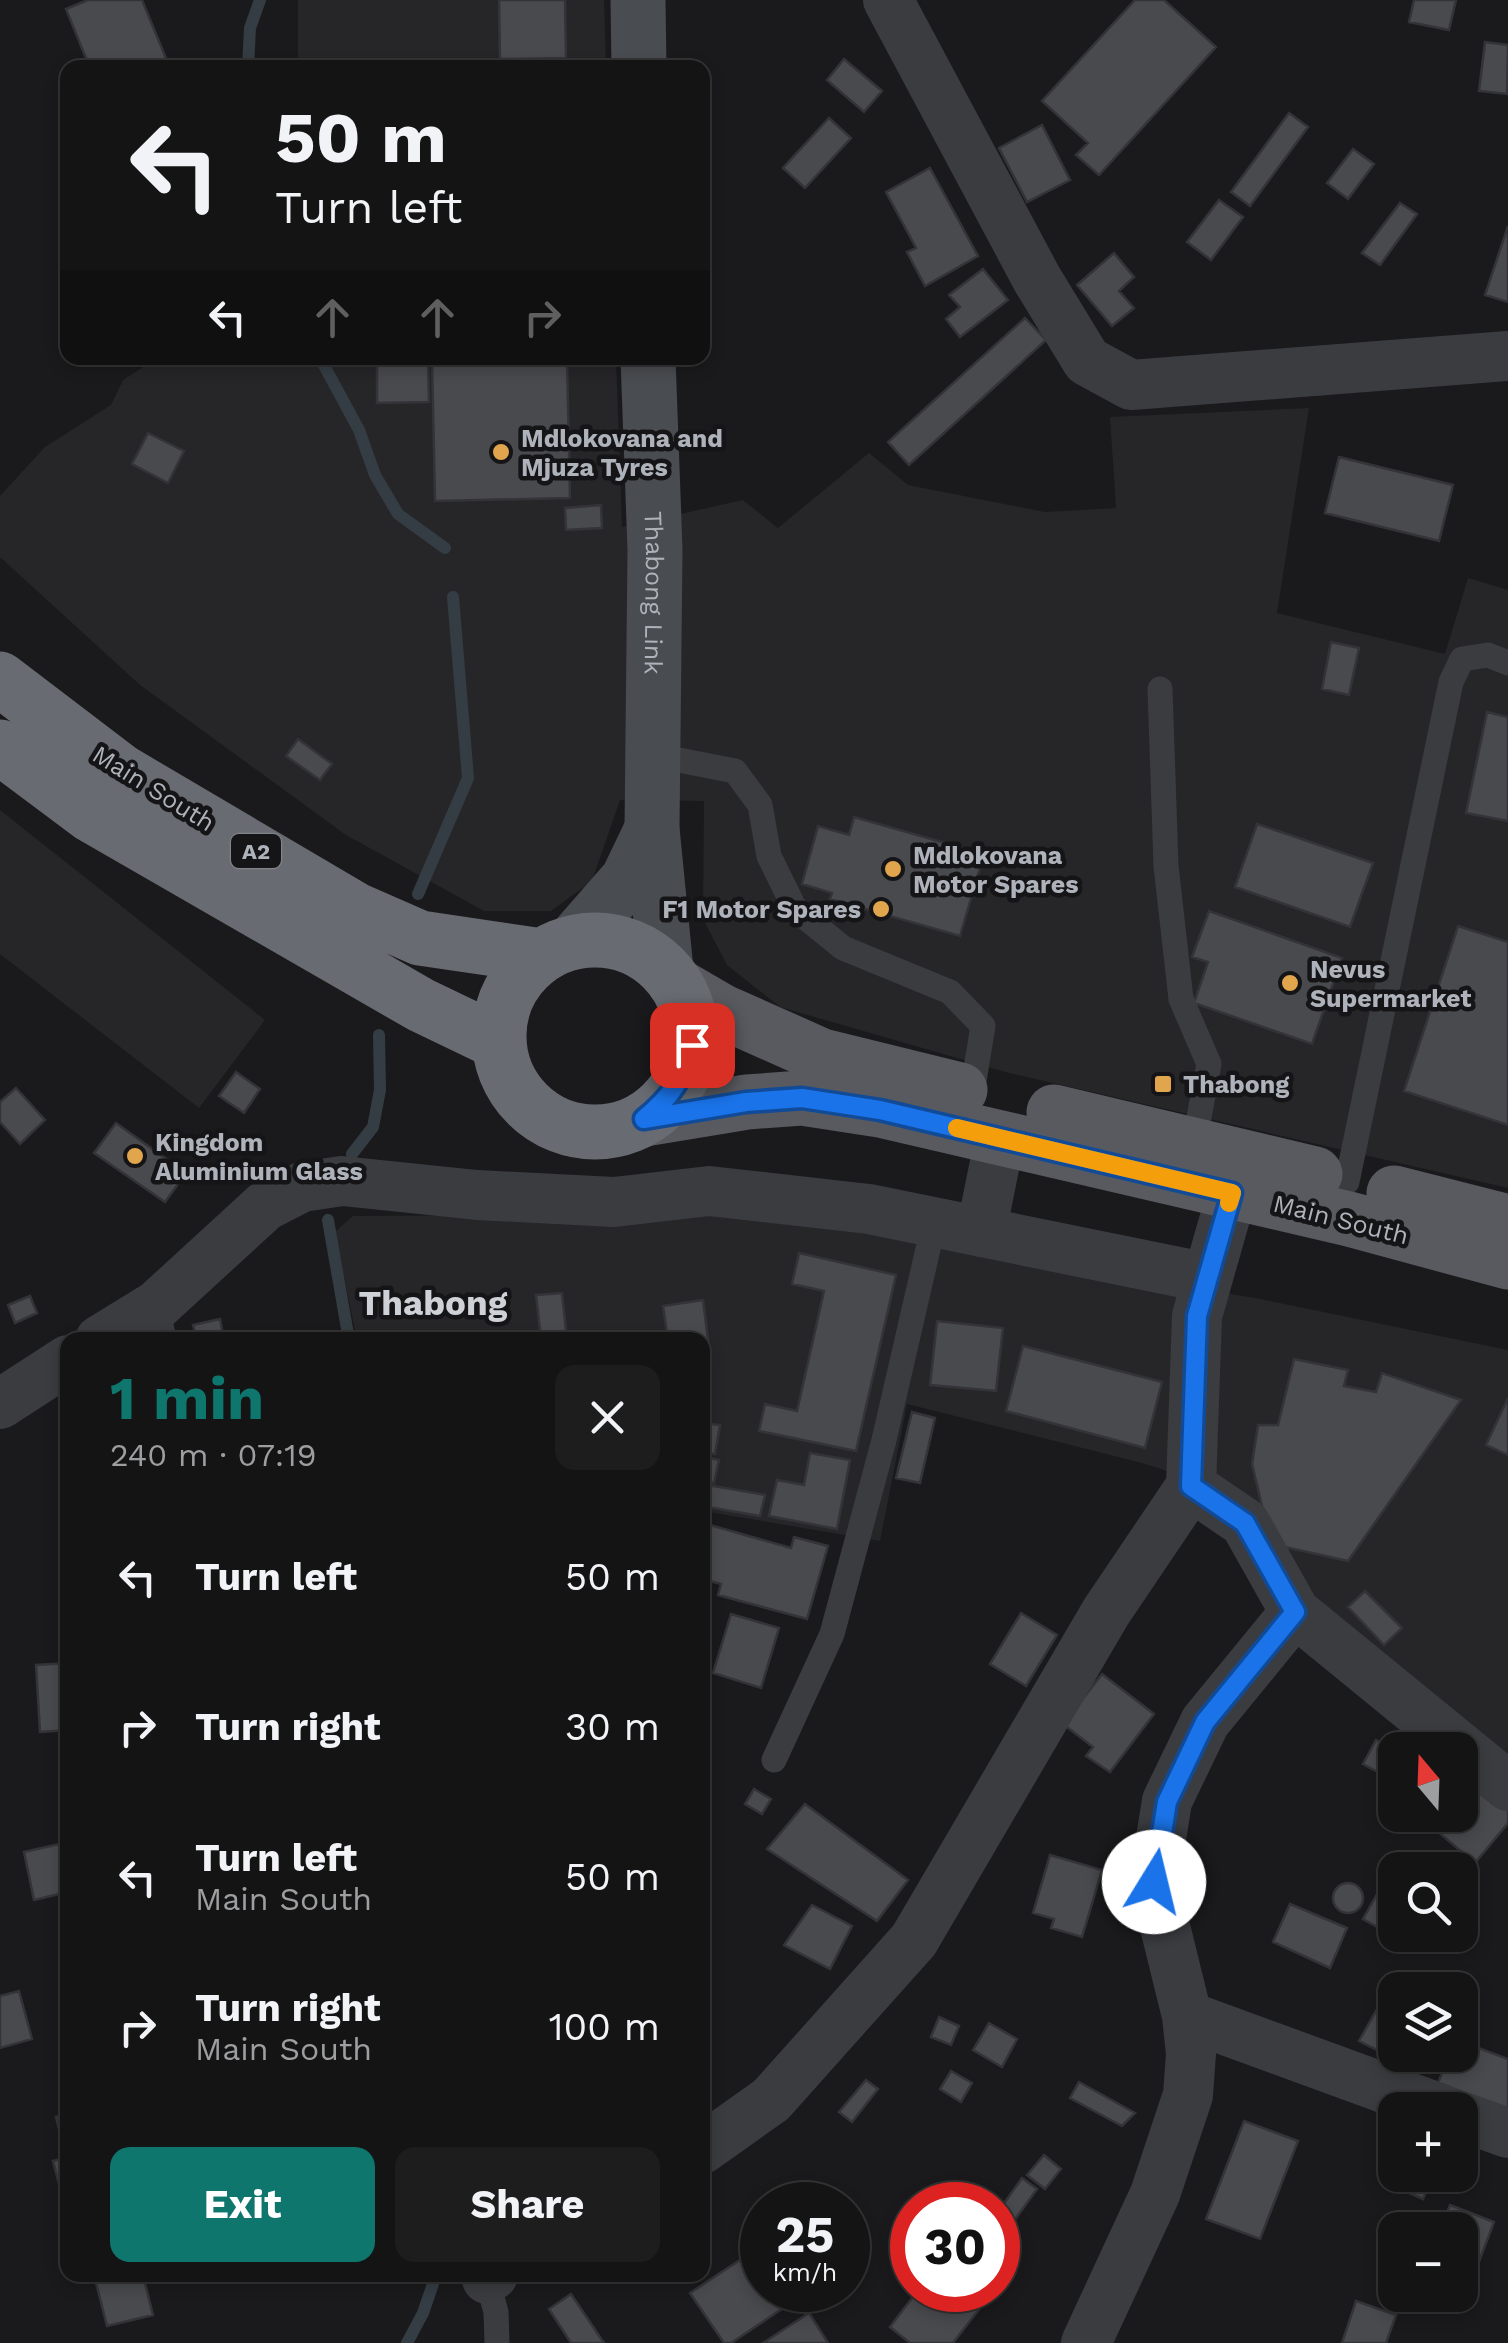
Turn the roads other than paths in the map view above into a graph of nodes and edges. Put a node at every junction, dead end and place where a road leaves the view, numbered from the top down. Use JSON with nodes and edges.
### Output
{"nodes":[{"id":1,"x":638,"y":0,"type":"edge"},
{"id":2,"x":888,"y":0,"type":"edge"},
{"id":3,"x":640,"y":60,"type":"edge"},
{"id":4,"x":1508,"y":356,"type":"edge"},
{"id":5,"x":648,"y":365,"type":"edge"},
{"id":6,"x":1508,"y":663,"type":"edge"},
{"id":7,"x":0,"y":679,"type":"edge"},
{"id":8,"x":1160,"y":689,"type":"dead end"},
{"id":9,"x":0,"y":747,"type":"edge"},
{"id":10,"x":653,"y":755,"type":"junction"},
{"id":11,"x":652,"y":829,"type":"junction"},
{"id":12,"x":558,"y":949,"type":"junction"},
{"id":13,"x":672,"y":978,"type":"junction"},
{"id":14,"x":498,"y":1042,"type":"junction"},
{"id":15,"x":986,"y":1115,"type":"junction"},
{"id":16,"x":644,"y":1119,"type":"junction"},
{"id":17,"x":1194,"y":1144,"type":"junction"},
{"id":18,"x":1348,"y":1182,"type":"junction"},
{"id":19,"x":1232,"y":1193,"type":"junction"},
{"id":20,"x":1508,"y":1222,"type":"edge"},
{"id":21,"x":958,"y":1228,"type":"junction"},
{"id":22,"x":1508,"y":1262,"type":"edge"},
{"id":23,"x":1208,"y":1278,"type":"junction"},
{"id":24,"x":160,"y":1323,"type":"edge"},
{"id":25,"x":128,"y":1332,"type":"edge"},
{"id":26,"x":60,"y":1365,"type":"edge"},
{"id":27,"x":0,"y":1404,"type":"edge"},
{"id":28,"x":1191,"y":1486,"type":"junction"},
{"id":29,"x":1295,"y":1612,"type":"junction"},
{"id":30,"x":774,"y":1760,"type":"dead end"},
{"id":31,"x":1508,"y":1786,"type":"edge"},
{"id":32,"x":1187,"y":2016,"type":"junction"},
{"id":33,"x":1395,"y":2092,"type":"edge"},
{"id":34,"x":1478,"y":2122,"type":"edge"},
{"id":35,"x":1508,"y":2133,"type":"edge"},
{"id":36,"x":710,"y":2143,"type":"edge"},
{"id":37,"x":491,"y":2282,"type":"edge"},
{"id":38,"x":498,"y":2343,"type":"edge"},
{"id":39,"x":1086,"y":2343,"type":"edge"}],
"edges":[{"from":1,"to":3,"type":"main road"},
{"from":2,"to":4,"type":"street"},
{"from":5,"to":10,"type":"main road","name":"Thabong Link"},
{"from":6,"to":18,"type":"lane"},
{"from":7,"to":12,"type":"highway","name":"Main South","number":"A2"},
{"from":8,"to":17,"type":"lane"},
{"from":9,"to":14,"type":"highway","name":"Main South","number":"A2"},
{"from":10,"to":11,"type":"main road","name":"Thabong Link"},
{"from":10,"to":15,"type":"lane"},
{"from":11,"to":12,"type":"main road"},
{"from":11,"to":13,"type":"main road","name":"Thabong Link"},
{"from":12,"to":13,"type":"highway","name":"Main South","number":"A2"},
{"from":12,"to":14,"type":"highway"},
{"from":13,"to":15,"type":"main road","name":"Main South","number":"A2"},
{"from":13,"to":16,"type":"highway"},
{"from":14,"to":16,"type":"highway","name":"Main South","number":"A2"},
{"from":15,"to":16,"type":"main road","name":"Main South","number":"A2"},
{"from":15,"to":17,"type":"main road","name":"Main South","number":"A2"},
{"from":15,"to":19,"type":"main road","name":"Main South","number":"A2"},
{"from":15,"to":21,"type":"street"},
{"from":17,"to":18,"type":"main road","name":"Main South","number":"A2"},
{"from":18,"to":20,"type":"main road","name":"Main South","number":"A2"},
{"from":19,"to":22,"type":"main road","name":"Main South","number":"A2"},
{"from":19,"to":23,"type":"street"},
{"from":21,"to":23,"type":"street"},
{"from":21,"to":24,"type":"street"},
{"from":21,"to":30,"type":"lane"},
{"from":23,"to":28,"type":"street"},
{"from":24,"to":25,"type":"street"},
{"from":26,"to":27,"type":"street"},
{"from":28,"to":29,"type":"street"},
{"from":28,"to":36,"type":"street"},
{"from":29,"to":31,"type":"street"},
{"from":29,"to":32,"type":"street"},
{"from":32,"to":33,"type":"street"},
{"from":32,"to":39,"type":"street"},
{"from":34,"to":35,"type":"street"},
{"from":37,"to":38,"type":"lane"}]}
